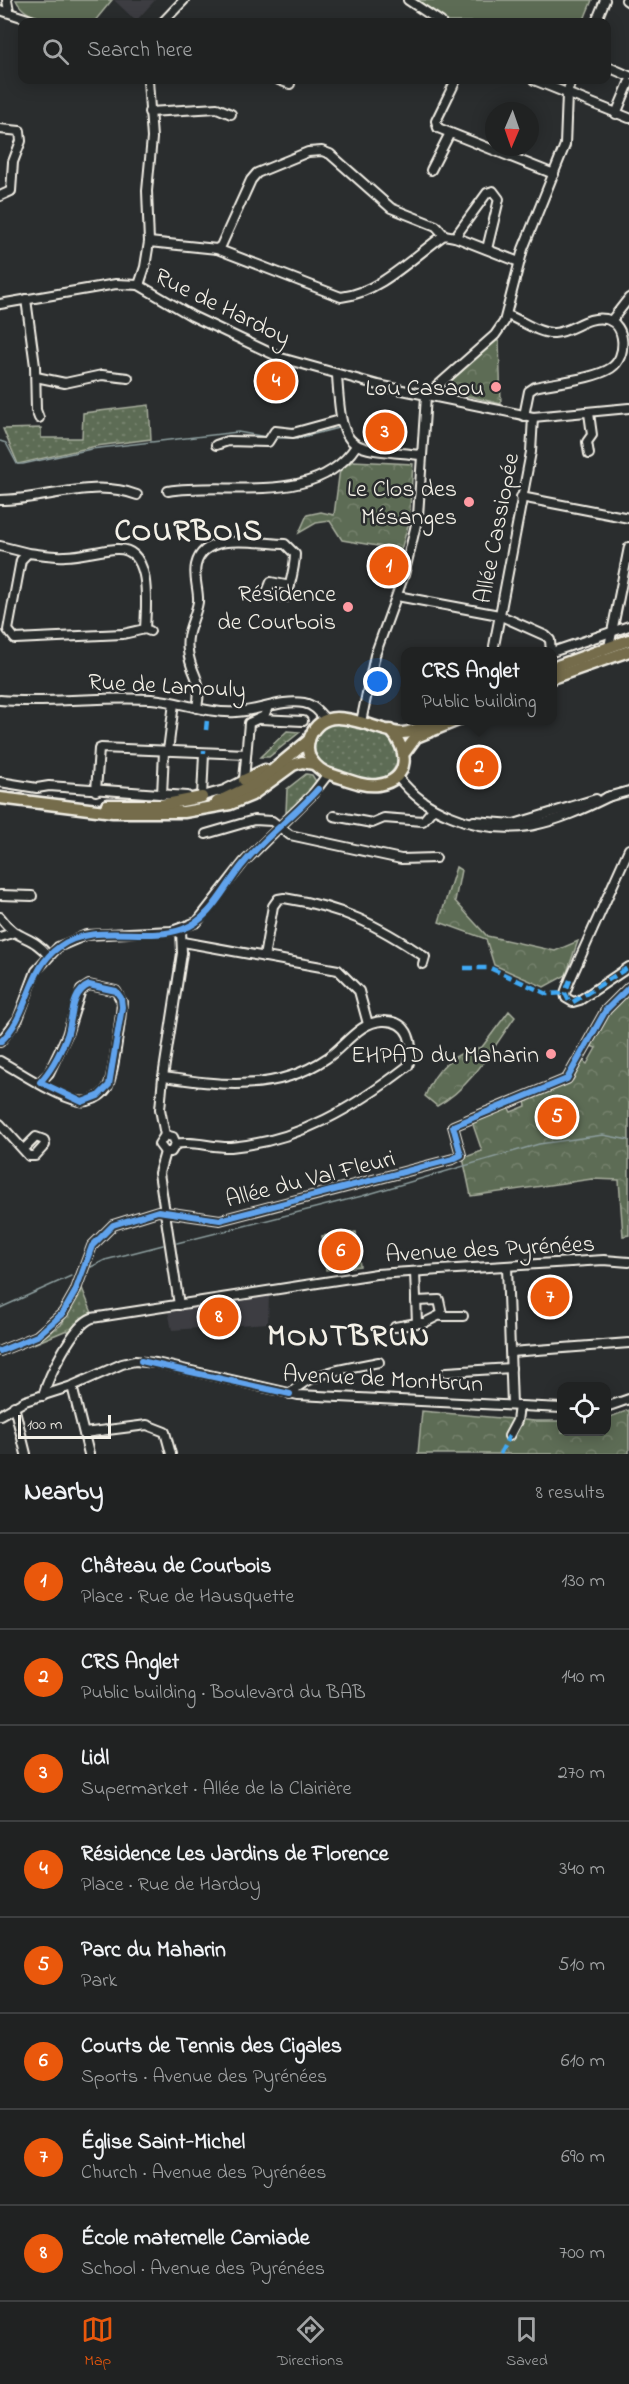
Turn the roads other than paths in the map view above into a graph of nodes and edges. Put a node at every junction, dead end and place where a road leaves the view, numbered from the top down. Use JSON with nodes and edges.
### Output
{"nodes":[{"id":1,"x":7,"y":0,"type":"edge"},
{"id":2,"x":184,"y":0,"type":"edge"},
{"id":3,"x":408,"y":0,"type":"edge"},
{"id":4,"x":606,"y":0,"type":"edge"},
{"id":5,"x":4,"y":11,"type":"edge"},
{"id":6,"x":25,"y":18,"type":"edge"},
{"id":7,"x":167,"y":18,"type":"edge"},
{"id":8,"x":435,"y":18,"type":"edge"},
{"id":9,"x":598,"y":18,"type":"edge"},
{"id":10,"x":611,"y":68,"type":"edge"},
{"id":11,"x":629,"y":76,"type":"edge"},
{"id":12,"x":629,"y":83,"type":"edge"},
{"id":13,"x":148,"y":84,"type":"edge"},
{"id":14,"x":454,"y":84,"type":"edge"},
{"id":15,"x":543,"y":84,"type":"edge"},
{"id":16,"x":570,"y":84,"type":"edge"},
{"id":17,"x":567,"y":94,"type":"junction"},
{"id":18,"x":149,"y":112,"type":"junction"},
{"id":19,"x":231,"y":114,"type":"dead end"},
{"id":20,"x":616,"y":114,"type":"junction"},
{"id":21,"x":629,"y":118,"type":"edge"},
{"id":22,"x":0,"y":129,"type":"edge"},
{"id":23,"x":450,"y":133,"type":"junction"},
{"id":24,"x":431,"y":170,"type":"dead end"},
{"id":25,"x":554,"y":174,"type":"junction"},
{"id":26,"x":0,"y":196,"type":"edge"},
{"id":27,"x":444,"y":236,"type":"junction"},
{"id":28,"x":455,"y":237,"type":"junction"},
{"id":29,"x":149,"y":242,"type":"junction"},
{"id":30,"x":217,"y":249,"type":"junction"},
{"id":31,"x":487,"y":249,"type":"junction"},
{"id":32,"x":519,"y":262,"type":"junction"},
{"id":33,"x":139,"y":285,"type":"junction"},
{"id":34,"x":629,"y":298,"type":"edge"},
{"id":35,"x":26,"y":299,"type":"junction"},
{"id":36,"x":0,"y":304,"type":"edge"},
{"id":37,"x":507,"y":315,"type":"junction"},
{"id":38,"x":611,"y":321,"type":"junction"},
{"id":39,"x":337,"y":375,"type":"junction"},
{"id":40,"x":36,"y":378,"type":"junction"},
{"id":41,"x":128,"y":378,"type":"dead end"},
{"id":42,"x":447,"y":379,"type":"junction"},
{"id":43,"x":426,"y":396,"type":"junction"},
{"id":44,"x":449,"y":401,"type":"junction"},
{"id":45,"x":629,"y":408,"type":"edge"},
{"id":46,"x":589,"y":413,"type":"junction"},
{"id":47,"x":529,"y":416,"type":"junction"},
{"id":48,"x":39,"y":418,"type":"dead end"},
{"id":49,"x":340,"y":420,"type":"junction"},
{"id":50,"x":216,"y":445,"type":"dead end"},
{"id":51,"x":356,"y":446,"type":"junction"},
{"id":52,"x":589,"y":454,"type":"dead end"},
{"id":53,"x":422,"y":455,"type":"junction"},
{"id":54,"x":168,"y":491,"type":"dead end"},
{"id":55,"x":137,"y":495,"type":"dead end"},
{"id":56,"x":521,"y":497,"type":"junction"},
{"id":57,"x":0,"y":500,"type":"edge"},
{"id":58,"x":629,"y":518,"type":"edge"},
{"id":59,"x":0,"y":546,"type":"edge"},
{"id":60,"x":629,"y":547,"type":"edge"},
{"id":61,"x":28,"y":553,"type":"junction"},
{"id":62,"x":290,"y":586,"type":"dead end"},
{"id":63,"x":397,"y":596,"type":"junction"},
{"id":64,"x":499,"y":615,"type":"junction"},
{"id":65,"x":629,"y":626,"type":"edge"},
{"id":66,"x":614,"y":631,"type":"junction"},
{"id":67,"x":627,"y":644,"type":"edge"},
{"id":68,"x":494,"y":646,"type":"dead end"},
{"id":69,"x":551,"y":647,"type":"edge"},
{"id":70,"x":609,"y":647,"type":"junction"},
{"id":71,"x":557,"y":650,"type":"edge"},
{"id":72,"x":557,"y":666,"type":"edge"},
{"id":73,"x":557,"y":676,"type":"edge"},
{"id":74,"x":0,"y":700,"type":"edge"},
{"id":75,"x":174,"y":703,"type":"junction"},
{"id":76,"x":268,"y":707,"type":"junction"},
{"id":77,"x":197,"y":708,"type":"junction"},
{"id":78,"x":259,"y":719,"type":"junction"},
{"id":79,"x":325,"y":719,"type":"junction"},
{"id":80,"x":303,"y":722,"type":"dead end"},
{"id":81,"x":361,"y":722,"type":"junction"},
{"id":82,"x":424,"y":725,"type":"edge"},
{"id":83,"x":446,"y":725,"type":"edge"},
{"id":84,"x":390,"y":730,"type":"junction"},
{"id":85,"x":309,"y":740,"type":"junction"},
{"id":86,"x":166,"y":751,"type":"junction"},
{"id":87,"x":405,"y":752,"type":"junction"},
{"id":88,"x":204,"y":753,"type":"junction"},
{"id":89,"x":246,"y":754,"type":"junction"},
{"id":90,"x":287,"y":760,"type":"junction"},
{"id":91,"x":314,"y":764,"type":"junction"},
{"id":92,"x":328,"y":774,"type":"junction"},
{"id":93,"x":397,"y":776,"type":"junction"},
{"id":94,"x":244,"y":780,"type":"junction"},
{"id":95,"x":0,"y":782,"type":"edge"},
{"id":96,"x":96,"y":791,"type":"junction"},
{"id":97,"x":629,"y":791,"type":"edge"},
{"id":98,"x":162,"y":795,"type":"junction"},
{"id":99,"x":0,"y":798,"type":"edge"},
{"id":100,"x":204,"y":802,"type":"junction"},
{"id":101,"x":433,"y":809,"type":"junction"},
{"id":102,"x":334,"y":816,"type":"dead end"},
{"id":103,"x":280,"y":828,"type":"junction"},
{"id":104,"x":206,"y":834,"type":"dead end"},
{"id":105,"x":629,"y":849,"type":"edge"},
{"id":106,"x":436,"y":858,"type":"dead end"},
{"id":107,"x":0,"y":895,"type":"edge"},
{"id":108,"x":32,"y":896,"type":"dead end"},
{"id":109,"x":0,"y":917,"type":"edge"},
{"id":110,"x":181,"y":930,"type":"junction"},
{"id":111,"x":12,"y":933,"type":"junction"},
{"id":112,"x":0,"y":937,"type":"edge"},
{"id":113,"x":183,"y":942,"type":"junction"},
{"id":114,"x":48,"y":956,"type":"junction"},
{"id":115,"x":264,"y":957,"type":"junction"},
{"id":116,"x":423,"y":964,"type":"dead end"},
{"id":117,"x":629,"y":967,"type":"edge"},
{"id":118,"x":629,"y":987,"type":"edge"},
{"id":119,"x":368,"y":1024,"type":"junction"},
{"id":120,"x":0,"y":1042,"type":"edge"},
{"id":121,"x":0,"y":1061,"type":"edge"},
{"id":122,"x":163,"y":1077,"type":"junction"},
{"id":123,"x":40,"y":1082,"type":"junction"},
{"id":124,"x":0,"y":1124,"type":"edge"},
{"id":125,"x":165,"y":1135,"type":"junction"},
{"id":126,"x":176,"y":1144,"type":"junction"},
{"id":127,"x":24,"y":1149,"type":"dead end"},
{"id":128,"x":165,"y":1152,"type":"junction"},
{"id":129,"x":165,"y":1212,"type":"junction"},
{"id":130,"x":629,"y":1262,"type":"edge"},
{"id":131,"x":507,"y":1267,"type":"junction"},
{"id":132,"x":415,"y":1272,"type":"junction"},
{"id":133,"x":416,"y":1301,"type":"junction"},
{"id":134,"x":179,"y":1305,"type":"junction"},
{"id":135,"x":442,"y":1316,"type":"junction"},
{"id":136,"x":463,"y":1316,"type":"dead end"},
{"id":137,"x":417,"y":1323,"type":"junction"},
{"id":138,"x":395,"y":1327,"type":"dead end"},
{"id":139,"x":629,"y":1343,"type":"edge"},
{"id":140,"x":0,"y":1351,"type":"edge"},
{"id":141,"x":511,"y":1352,"type":"junction"},
{"id":142,"x":379,"y":1362,"type":"dead end"},
{"id":143,"x":511,"y":1368,"type":"junction"},
{"id":144,"x":447,"y":1372,"type":"dead end"},
{"id":145,"x":72,"y":1386,"type":"junction"},
{"id":146,"x":290,"y":1394,"type":"junction"},
{"id":147,"x":43,"y":1396,"type":"junction"},
{"id":148,"x":629,"y":1399,"type":"edge"},
{"id":149,"x":611,"y":1405,"type":"edge"},
{"id":150,"x":14,"y":1406,"type":"junction"},
{"id":151,"x":516,"y":1406,"type":"junction"},
{"id":152,"x":557,"y":1408,"type":"edge"},
{"id":153,"x":0,"y":1415,"type":"edge"},
{"id":154,"x":84,"y":1433,"type":"junction"},
{"id":155,"x":508,"y":1436,"type":"dead end"},
{"id":156,"x":26,"y":1454,"type":"edge"},
{"id":157,"x":89,"y":1454,"type":"edge"},
{"id":158,"x":171,"y":1454,"type":"edge"}],
"edges":[{"from":1,"to":5,"type":"street"},
{"from":2,"to":7,"type":"street"},
{"from":3,"to":8,"type":"street"},
{"from":4,"to":9,"type":"street"},
{"from":5,"to":6,"type":"street"},
{"from":10,"to":11,"type":"street"},
{"from":12,"to":20,"type":"street"},
{"from":13,"to":18,"type":"street"},
{"from":14,"to":23,"type":"street"},
{"from":15,"to":17,"type":"street"},
{"from":16,"to":17,"type":"street"},
{"from":17,"to":20,"type":"street"},
{"from":17,"to":25,"type":"street"},
{"from":18,"to":19,"type":"street"},
{"from":18,"to":29,"type":"street"},
{"from":20,"to":21,"type":"street"},
{"from":22,"to":26,"type":"street"},
{"from":23,"to":24,"type":"street"},
{"from":23,"to":25,"type":"street"},
{"from":25,"to":32,"type":"street"},
{"from":27,"to":28,"type":"street"},
{"from":27,"to":30,"type":"street"},
{"from":27,"to":30,"type":"street"},
{"from":28,"to":31,"type":"street"},
{"from":28,"to":31,"type":"street"},
{"from":29,"to":30,"type":"street"},
{"from":29,"to":33,"type":"street"},
{"from":31,"to":32,"type":"street"},
{"from":32,"to":37,"type":"street"},
{"from":33,"to":35,"type":"street","name":"Rue de Hardoy"},
{"from":33,"to":39,"type":"street","name":"Rue de Hardoy"},
{"from":34,"to":38,"type":"street"},
{"from":35,"to":36,"type":"street","name":"Rue de Hardoy"},
{"from":35,"to":40,"type":"street"},
{"from":37,"to":38,"type":"street"},
{"from":37,"to":42,"type":"street"},
{"from":38,"to":47,"type":"street","name":"Allée Cassiopée"},
{"from":39,"to":43,"type":"street","name":"Rue de Hardoy"},
{"from":39,"to":49,"type":"street"},
{"from":40,"to":41,"type":"street"},
{"from":40,"to":48,"type":"street"},
{"from":42,"to":43,"type":"street"},
{"from":42,"to":44,"type":"street"},
{"from":43,"to":44,"type":"street","name":"Rue de Hardoy"},
{"from":43,"to":53,"type":"street"},
{"from":44,"to":47,"type":"street","name":"Rue de Hardoy"},
{"from":45,"to":46,"type":"street","name":"Rue de Hardoy"},
{"from":46,"to":47,"type":"street","name":"Rue de Hardoy"},
{"from":46,"to":52,"type":"street"},
{"from":47,"to":56,"type":"street","name":"Allée Cassiopée"},
{"from":49,"to":50,"type":"street"},
{"from":49,"to":51,"type":"street"},
{"from":51,"to":53,"type":"street"},
{"from":51,"to":54,"type":"street"},
{"from":53,"to":63,"type":"street"},
{"from":55,"to":57,"type":"street"},
{"from":56,"to":58,"type":"street"},
{"from":56,"to":64,"type":"street","name":"Allée Cassiopée"},
{"from":59,"to":61,"type":"street"},
{"from":60,"to":66,"type":"street"},
{"from":61,"to":61,"type":"street"},
{"from":62,"to":77,"type":"street"},
{"from":63,"to":64,"type":"street"},
{"from":63,"to":81,"type":"street"},
{"from":64,"to":68,"type":"street","name":"Allée Cassiopée"},
{"from":64,"to":69,"type":"street"},
{"from":65,"to":66,"type":"street"},
{"from":66,"to":67,"type":"street"},
{"from":66,"to":70,"type":"street"},
{"from":66,"to":71,"type":"street"},
{"from":67,"to":70,"type":"main road"},
{"from":67,"to":73,"type":"main road"},
{"from":70,"to":72,"type":"main road"},
{"from":74,"to":75,"type":"street","name":"Rue de Lamouly"},
{"from":75,"to":77,"type":"street","name":"Rue de Lamouly"},
{"from":75,"to":86,"type":"street"},
{"from":76,"to":77,"type":"street","name":"Rue de Lamouly"},
{"from":76,"to":78,"type":"street"},
{"from":76,"to":79,"type":"street","name":"Rue de Lamouly"},
{"from":78,"to":80,"type":"street"},
{"from":78,"to":89,"type":"street"},
{"from":79,"to":81,"type":"main road"},
{"from":79,"to":85,"type":"main road"},
{"from":81,"to":84,"type":"main road"},
{"from":82,"to":84,"type":"main road"},
{"from":83,"to":87,"type":"main road"},
{"from":84,"to":87,"type":"main road"},
{"from":85,"to":90,"type":"main road"},
{"from":85,"to":91,"type":"main road"},
{"from":86,"to":88,"type":"street"},
{"from":86,"to":96,"type":"street"},
{"from":86,"to":98,"type":"street"},
{"from":87,"to":93,"type":"main road"},
{"from":88,"to":89,"type":"street"},
{"from":88,"to":100,"type":"street"},
{"from":89,"to":94,"type":"street"},
{"from":90,"to":94,"type":"main road"},
{"from":90,"to":100,"type":"main road"},
{"from":91,"to":92,"type":"main road"},
{"from":91,"to":100,"type":"main road"},
{"from":92,"to":93,"type":"main road"},
{"from":92,"to":103,"type":"street"},
{"from":93,"to":101,"type":"street"},
{"from":94,"to":100,"type":"street"},
{"from":95,"to":96,"type":"street"},
{"from":96,"to":98,"type":"street"},
{"from":97,"to":101,"type":"street"},
{"from":98,"to":100,"type":"street"},
{"from":99,"to":100,"type":"main road"},
{"from":101,"to":102,"type":"street"},
{"from":103,"to":104,"type":"street"},
{"from":103,"to":106,"type":"street"},
{"from":103,"to":110,"type":"street"},
{"from":105,"to":117,"type":"street"},
{"from":107,"to":108,"type":"street"},
{"from":109,"to":111,"type":"street"},
{"from":110,"to":113,"type":"street"},
{"from":110,"to":114,"type":"street"},
{"from":111,"to":112,"type":"street"},
{"from":111,"to":114,"type":"street"},
{"from":113,"to":115,"type":"street"},
{"from":113,"to":122,"type":"street"},
{"from":114,"to":120,"type":"street"},
{"from":115,"to":116,"type":"street"},
{"from":115,"to":119,"type":"street"},
{"from":118,"to":129,"type":"street","name":"Allée du Val Fleuri"},
{"from":119,"to":122,"type":"street"},
{"from":119,"to":126,"type":"street"},
{"from":121,"to":123,"type":"street"},
{"from":122,"to":125,"type":"street"},
{"from":123,"to":123,"type":"street"},
{"from":124,"to":127,"type":"street"},
{"from":125,"to":126,"type":"street"},
{"from":125,"to":128,"type":"street"},
{"from":126,"to":128,"type":"street"},
{"from":128,"to":129,"type":"street"},
{"from":129,"to":134,"type":"street"},
{"from":129,"to":140,"type":"street"},
{"from":130,"to":131,"type":"street","name":"Avenue des Pyrénées"},
{"from":131,"to":132,"type":"street","name":"Avenue des Pyrénées"},
{"from":131,"to":141,"type":"street"},
{"from":132,"to":133,"type":"street"},
{"from":132,"to":134,"type":"street","name":"Avenue des Pyrénées"},
{"from":133,"to":135,"type":"street"},
{"from":133,"to":137,"type":"street"},
{"from":134,"to":147,"type":"street","name":"Avenue des Pyrénées"},
{"from":135,"to":136,"type":"street"},
{"from":135,"to":137,"type":"street"},
{"from":137,"to":138,"type":"street"},
{"from":139,"to":141,"type":"street"},
{"from":141,"to":143,"type":"street"},
{"from":142,"to":146,"type":"street"},
{"from":143,"to":144,"type":"street"},
{"from":143,"to":151,"type":"street"},
{"from":145,"to":146,"type":"street","name":"Avenue de Montbrun"},
{"from":145,"to":147,"type":"street","name":"Avenue de Montbrun"},
{"from":145,"to":154,"type":"street"},
{"from":146,"to":151,"type":"street","name":"Avenue de Montbrun"},
{"from":147,"to":150,"type":"street","name":"Avenue de Montbrun"},
{"from":148,"to":149,"type":"street"},
{"from":150,"to":153,"type":"street","name":"Avenue de Montbrun"},
{"from":150,"to":156,"type":"street"},
{"from":151,"to":152,"type":"street","name":"Avenue de Montbrun"},
{"from":151,"to":155,"type":"street"},
{"from":154,"to":157,"type":"street"},
{"from":154,"to":158,"type":"street"}]}
